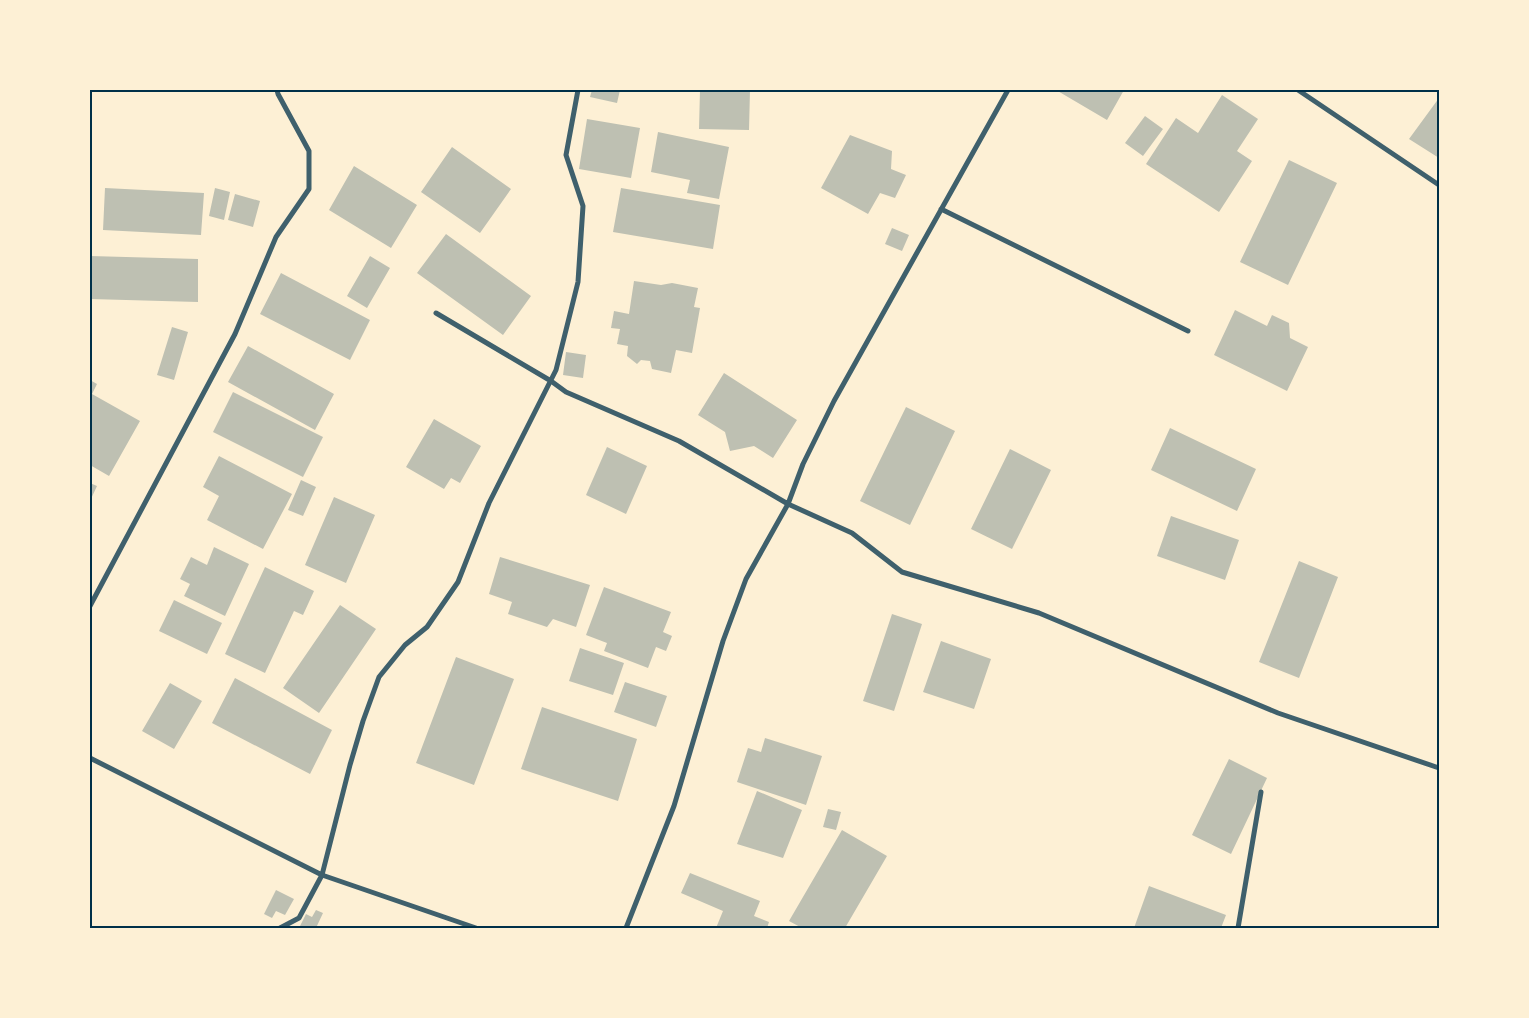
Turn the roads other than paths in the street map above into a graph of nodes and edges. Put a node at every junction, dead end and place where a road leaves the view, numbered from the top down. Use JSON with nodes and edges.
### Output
{"nodes":[{"id":1,"x":277,"y":90,"type":"edge"},
{"id":2,"x":578,"y":90,"type":"edge"},
{"id":3,"x":1008,"y":90,"type":"edge"},
{"id":4,"x":1298,"y":90,"type":"edge"},
{"id":5,"x":1439,"y":186,"type":"edge"},
{"id":6,"x":941,"y":209,"type":"junction"},
{"id":7,"x":436,"y":313,"type":"dead end"},
{"id":8,"x":1188,"y":331,"type":"dead end"},
{"id":9,"x":551,"y":381,"type":"junction"},
{"id":10,"x":788,"y":504,"type":"junction"},
{"id":11,"x":90,"y":606,"type":"edge"},
{"id":12,"x":90,"y":758,"type":"edge"},
{"id":13,"x":1439,"y":768,"type":"edge"},
{"id":14,"x":1261,"y":792,"type":"dead end"},
{"id":15,"x":322,"y":874,"type":"junction"},
{"id":16,"x":280,"y":928,"type":"edge"},
{"id":17,"x":476,"y":928,"type":"edge"},
{"id":18,"x":626,"y":928,"type":"edge"},
{"id":19,"x":1238,"y":928,"type":"edge"}],
"edges":[{"from":1,"to":11,"type":"street"},
{"from":2,"to":9,"type":"street"},
{"from":3,"to":6,"type":"street"},
{"from":4,"to":5,"type":"street"},
{"from":6,"to":8,"type":"street"},
{"from":6,"to":10,"type":"street"},
{"from":7,"to":9,"type":"street"},
{"from":9,"to":10,"type":"street"},
{"from":9,"to":15,"type":"street"},
{"from":10,"to":13,"type":"street"},
{"from":10,"to":18,"type":"street"},
{"from":12,"to":15,"type":"street"},
{"from":14,"to":19,"type":"street"},
{"from":15,"to":16,"type":"street"},
{"from":15,"to":17,"type":"street"}]}
